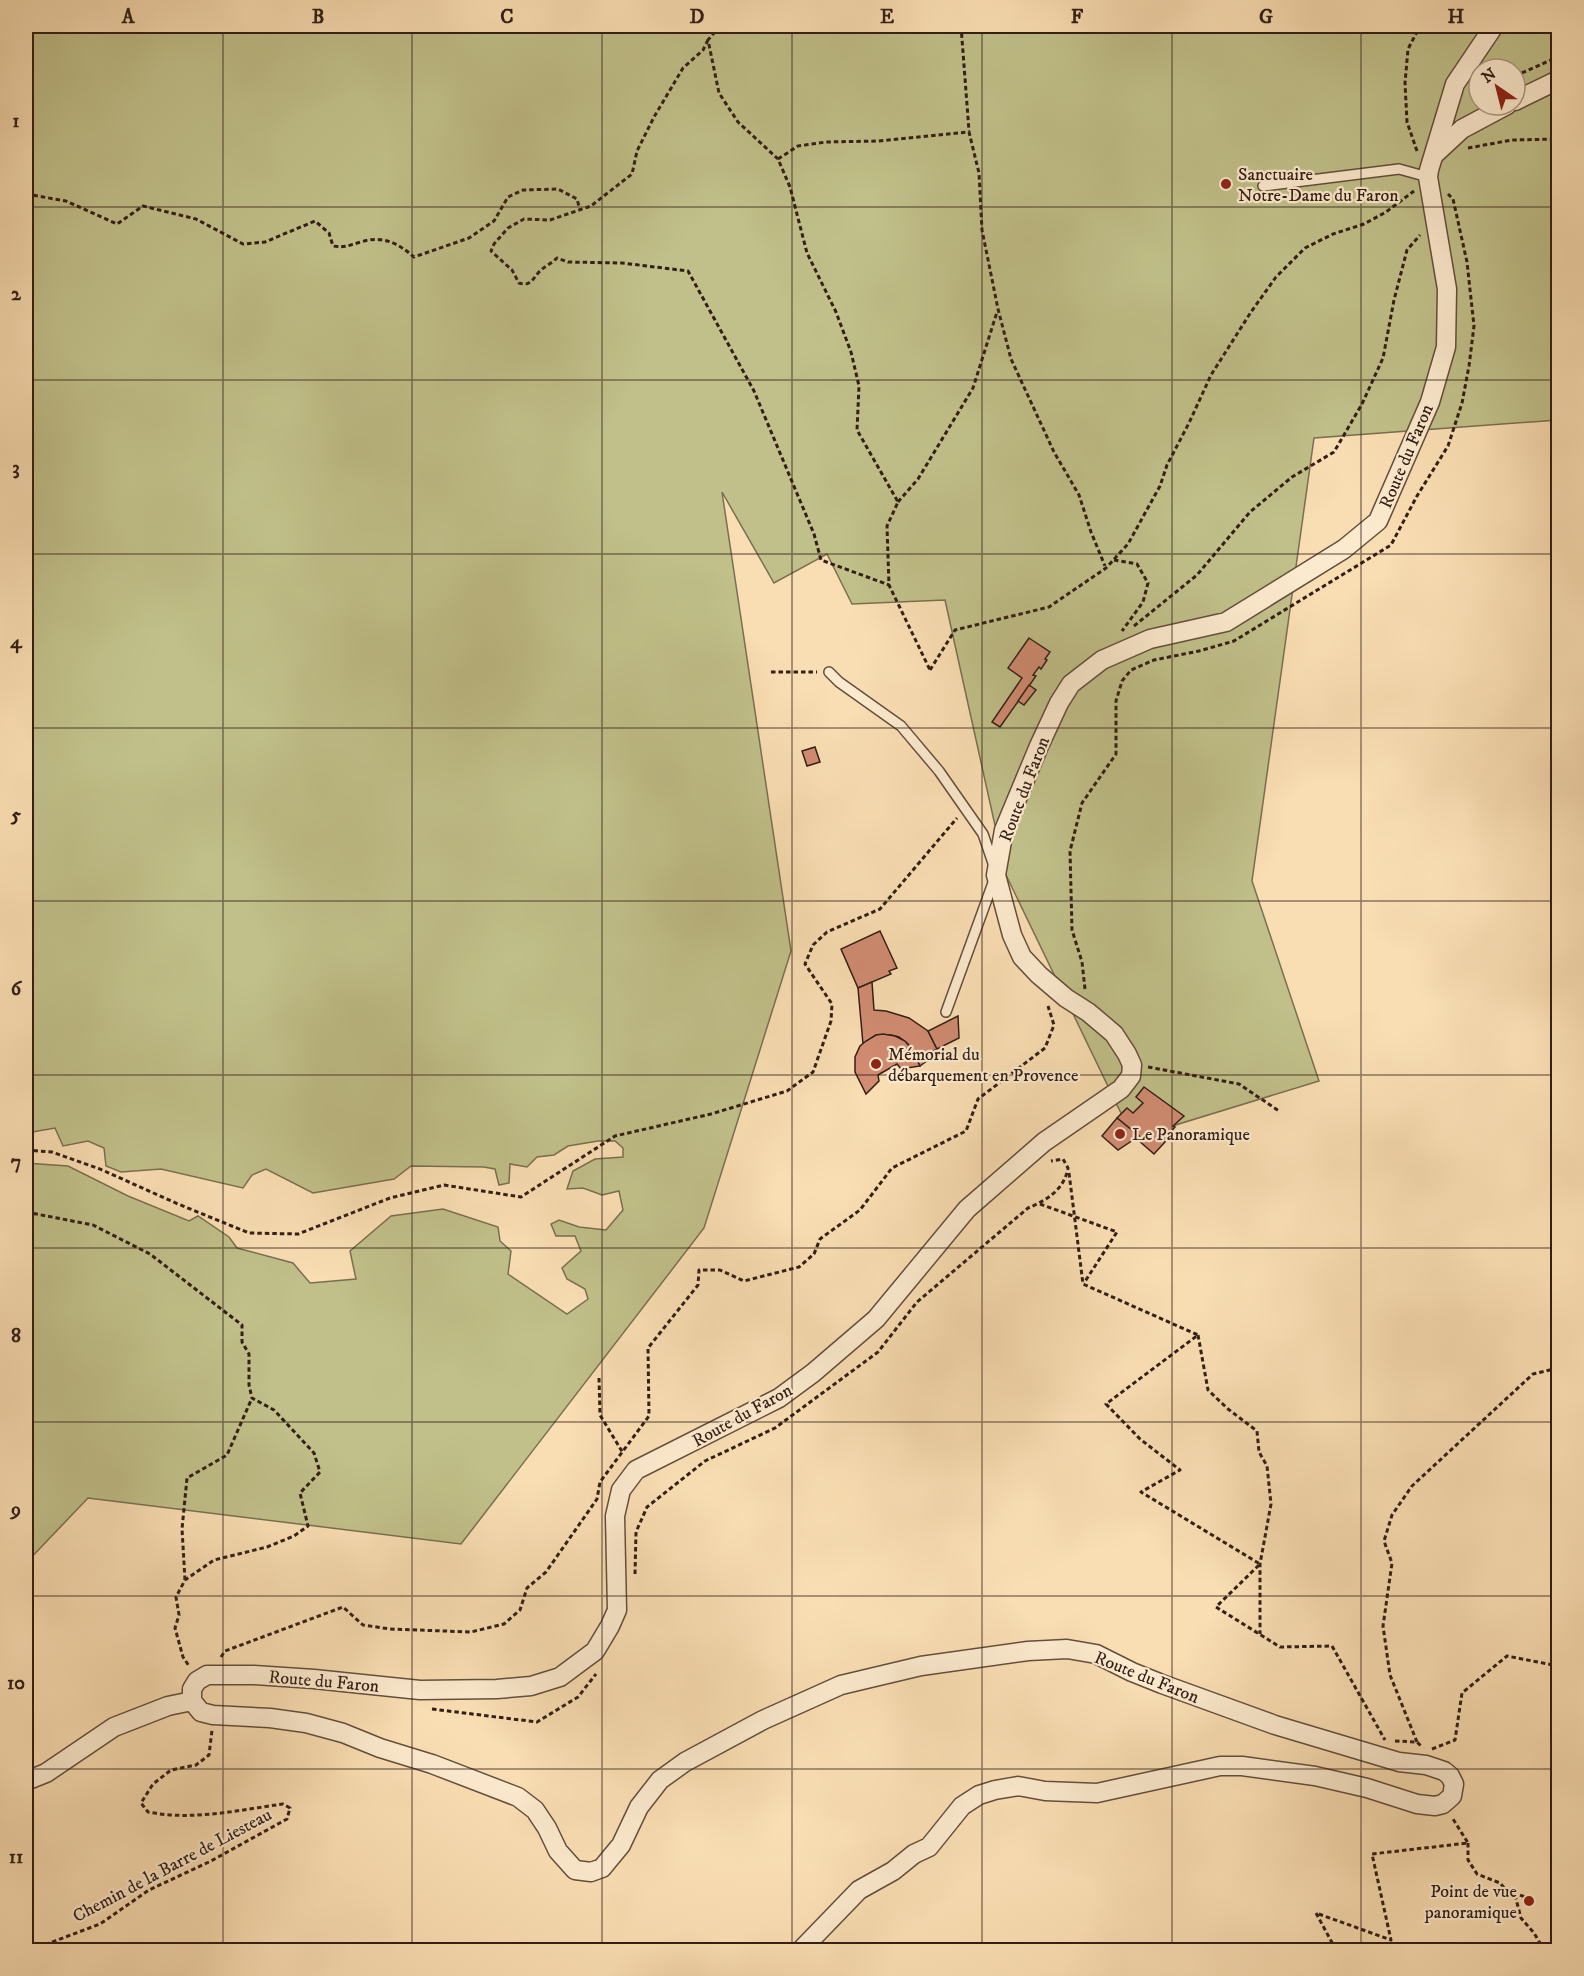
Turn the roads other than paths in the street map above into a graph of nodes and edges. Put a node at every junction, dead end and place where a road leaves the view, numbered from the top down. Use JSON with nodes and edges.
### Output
{"nodes":[{"id":1,"x":1494,"y":26,"type":"edge"},
{"id":2,"x":1558,"y":80,"type":"edge"},
{"id":3,"x":1527,"y":95,"type":"edge"},
{"id":4,"x":1484,"y":117,"type":"edge"},
{"id":5,"x":1434,"y":155,"type":"junction"},
{"id":6,"x":1428,"y":177,"type":"junction"},
{"id":7,"x":1263,"y":186,"type":"dead end"},
{"id":8,"x":829,"y":672,"type":"road end"},
{"id":9,"x":996,"y":874,"type":"junction"},
{"id":10,"x":945,"y":1012,"type":"dead end"},
{"id":11,"x":192,"y":1701,"type":"junction"},
{"id":12,"x":26,"y":1781,"type":"edge"},
{"id":13,"x":801,"y":1950,"type":"edge"}],
"edges":[{"from":1,"to":5,"type":"street","name":"Route du Faron"},
{"from":2,"to":3,"type":"street"},
{"from":4,"to":5,"type":"street"},
{"from":5,"to":6,"type":"street","name":"Route du Faron"},
{"from":6,"to":7,"type":"lane"},
{"from":6,"to":9,"type":"street","name":"Route du Faron"},
{"from":8,"to":9,"type":"lane"},
{"from":9,"to":10,"type":"lane"},
{"from":9,"to":11,"type":"street","name":"Route du Faron"},
{"from":11,"to":12,"type":"street"},
{"from":11,"to":13,"type":"street","name":"Route du Faron"}]}
